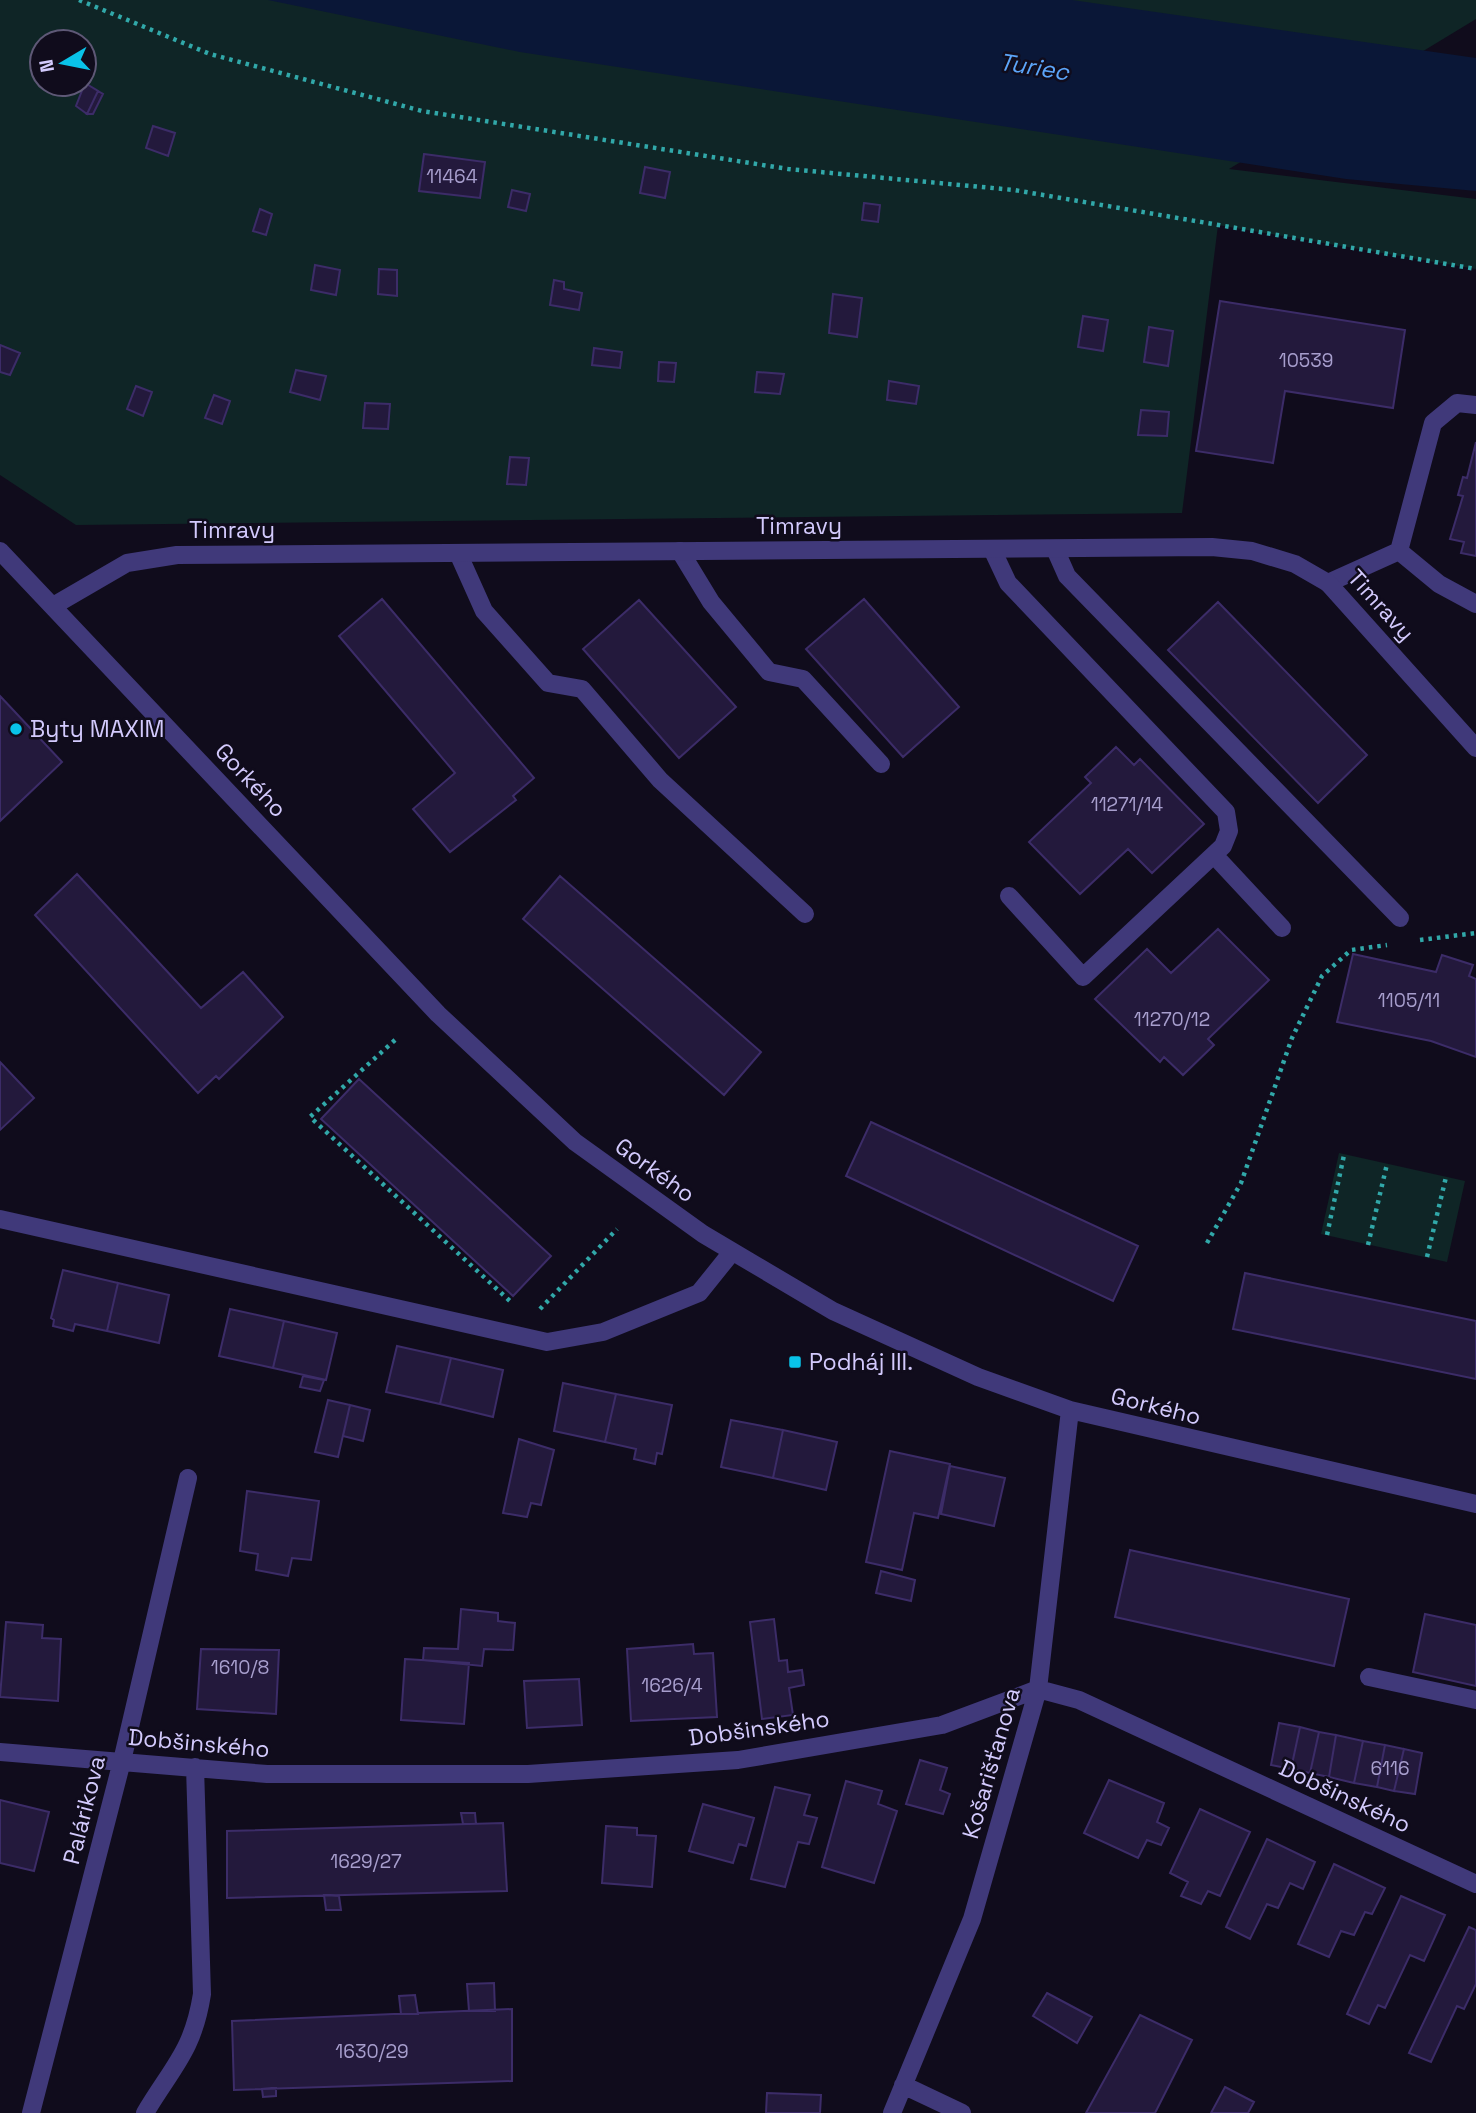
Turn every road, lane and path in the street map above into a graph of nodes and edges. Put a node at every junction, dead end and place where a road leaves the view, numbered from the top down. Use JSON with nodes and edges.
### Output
{"nodes":[{"id":1,"x":79,"y":0,"type":"edge"},
{"id":2,"x":1476,"y":270,"type":"edge"},
{"id":3,"x":1476,"y":405,"type":"edge"},
{"id":4,"x":1055,"y":548,"type":"junction"},
{"id":5,"x":992,"y":549,"type":"junction"},
{"id":6,"x":680,"y":551,"type":"junction"},
{"id":7,"x":1399,"y":551,"type":"junction"},
{"id":8,"x":458,"y":553,"type":"junction"},
{"id":9,"x":1,"y":554,"type":"edge"},
{"id":10,"x":1328,"y":583,"type":"junction"},
{"id":11,"x":1476,"y":604,"type":"edge"},
{"id":12,"x":53,"y":606,"type":"junction"},
{"id":13,"x":1475,"y":745,"type":"edge"},
{"id":14,"x":881,"y":764,"type":"dead end"},
{"id":15,"x":1214,"y":855,"type":"junction"},
{"id":16,"x":1009,"y":896,"type":"dead end"},
{"id":17,"x":805,"y":914,"type":"dead end"},
{"id":18,"x":1400,"y":918,"type":"dead end"},
{"id":19,"x":1282,"y":928,"type":"dead end"},
{"id":20,"x":1476,"y":933,"type":"edge"},
{"id":21,"x":1410,"y":942,"type":"dead end"},
{"id":22,"x":1398,"y":943,"type":"dead end"},
{"id":23,"x":395,"y":1040,"type":"dead end"},
{"id":24,"x":1344,"y":1155,"type":"dead end"},
{"id":25,"x":1387,"y":1164,"type":"dead end"},
{"id":26,"x":1446,"y":1177,"type":"dead end"},
{"id":27,"x":0,"y":1219,"type":"edge"},
{"id":28,"x":617,"y":1229,"type":"dead end"},
{"id":29,"x":1327,"y":1235,"type":"dead end"},
{"id":30,"x":1208,"y":1243,"type":"dead end"},
{"id":31,"x":1368,"y":1245,"type":"dead end"},
{"id":32,"x":732,"y":1252,"type":"junction"},
{"id":33,"x":1427,"y":1257,"type":"dead end"},
{"id":34,"x":521,"y":1310,"type":"dead end"},
{"id":35,"x":531,"y":1320,"type":"dead end"},
{"id":36,"x":1070,"y":1410,"type":"junction"},
{"id":37,"x":188,"y":1478,"type":"dead end"},
{"id":38,"x":1476,"y":1504,"type":"edge"},
{"id":39,"x":1369,"y":1677,"type":"dead end"},
{"id":40,"x":1038,"y":1689,"type":"junction"},
{"id":41,"x":1476,"y":1700,"type":"edge"},
{"id":42,"x":0,"y":1752,"type":"edge"},
{"id":43,"x":122,"y":1761,"type":"junction"},
{"id":44,"x":195,"y":1767,"type":"junction"},
{"id":45,"x":1476,"y":1884,"type":"edge"},
{"id":46,"x":903,"y":2085,"type":"junction"},
{"id":47,"x":31,"y":2113,"type":"edge"},
{"id":48,"x":145,"y":2113,"type":"edge"},
{"id":49,"x":892,"y":2113,"type":"edge"},
{"id":50,"x":962,"y":2113,"type":"edge"}],
"edges":[{"from":1,"to":2,"type":"path"},
{"from":3,"to":7,"type":"street"},
{"from":4,"to":5,"type":"street","name":"Timravy"},
{"from":4,"to":10,"type":"street","name":"Timravy"},
{"from":4,"to":18,"type":"street"},
{"from":5,"to":6,"type":"street","name":"Timravy"},
{"from":5,"to":15,"type":"street"},
{"from":6,"to":8,"type":"street","name":"Timravy"},
{"from":6,"to":14,"type":"street"},
{"from":7,"to":10,"type":"street"},
{"from":7,"to":11,"type":"street"},
{"from":8,"to":12,"type":"street","name":"Timravy"},
{"from":8,"to":17,"type":"street"},
{"from":9,"to":12,"type":"street","name":"Gorkého"},
{"from":10,"to":13,"type":"street","name":"Timravy"},
{"from":12,"to":32,"type":"street","name":"Gorkého"},
{"from":15,"to":16,"type":"street"},
{"from":15,"to":19,"type":"street"},
{"from":20,"to":21,"type":"path"},
{"from":22,"to":30,"type":"path"},
{"from":23,"to":34,"type":"path"},
{"from":24,"to":29,"type":"path"},
{"from":25,"to":31,"type":"path"},
{"from":26,"to":33,"type":"path"},
{"from":27,"to":32,"type":"street"},
{"from":28,"to":35,"type":"path"},
{"from":32,"to":36,"type":"street","name":"Gorkého"},
{"from":36,"to":38,"type":"street","name":"Gorkého"},
{"from":36,"to":40,"type":"street","name":"Košarišťanova"},
{"from":37,"to":43,"type":"street","name":"Palárikova"},
{"from":39,"to":41,"type":"street"},
{"from":40,"to":44,"type":"street","name":"Dobšinského"},
{"from":40,"to":45,"type":"street","name":"Dobšinského"},
{"from":40,"to":46,"type":"street","name":"Košarišťanova"},
{"from":42,"to":43,"type":"street","name":"Dobšinského"},
{"from":43,"to":44,"type":"street","name":"Dobšinského"},
{"from":43,"to":47,"type":"street","name":"Palárikova"},
{"from":44,"to":48,"type":"street"},
{"from":46,"to":49,"type":"street","name":"Košarišťanova"},
{"from":46,"to":50,"type":"street"}]}
